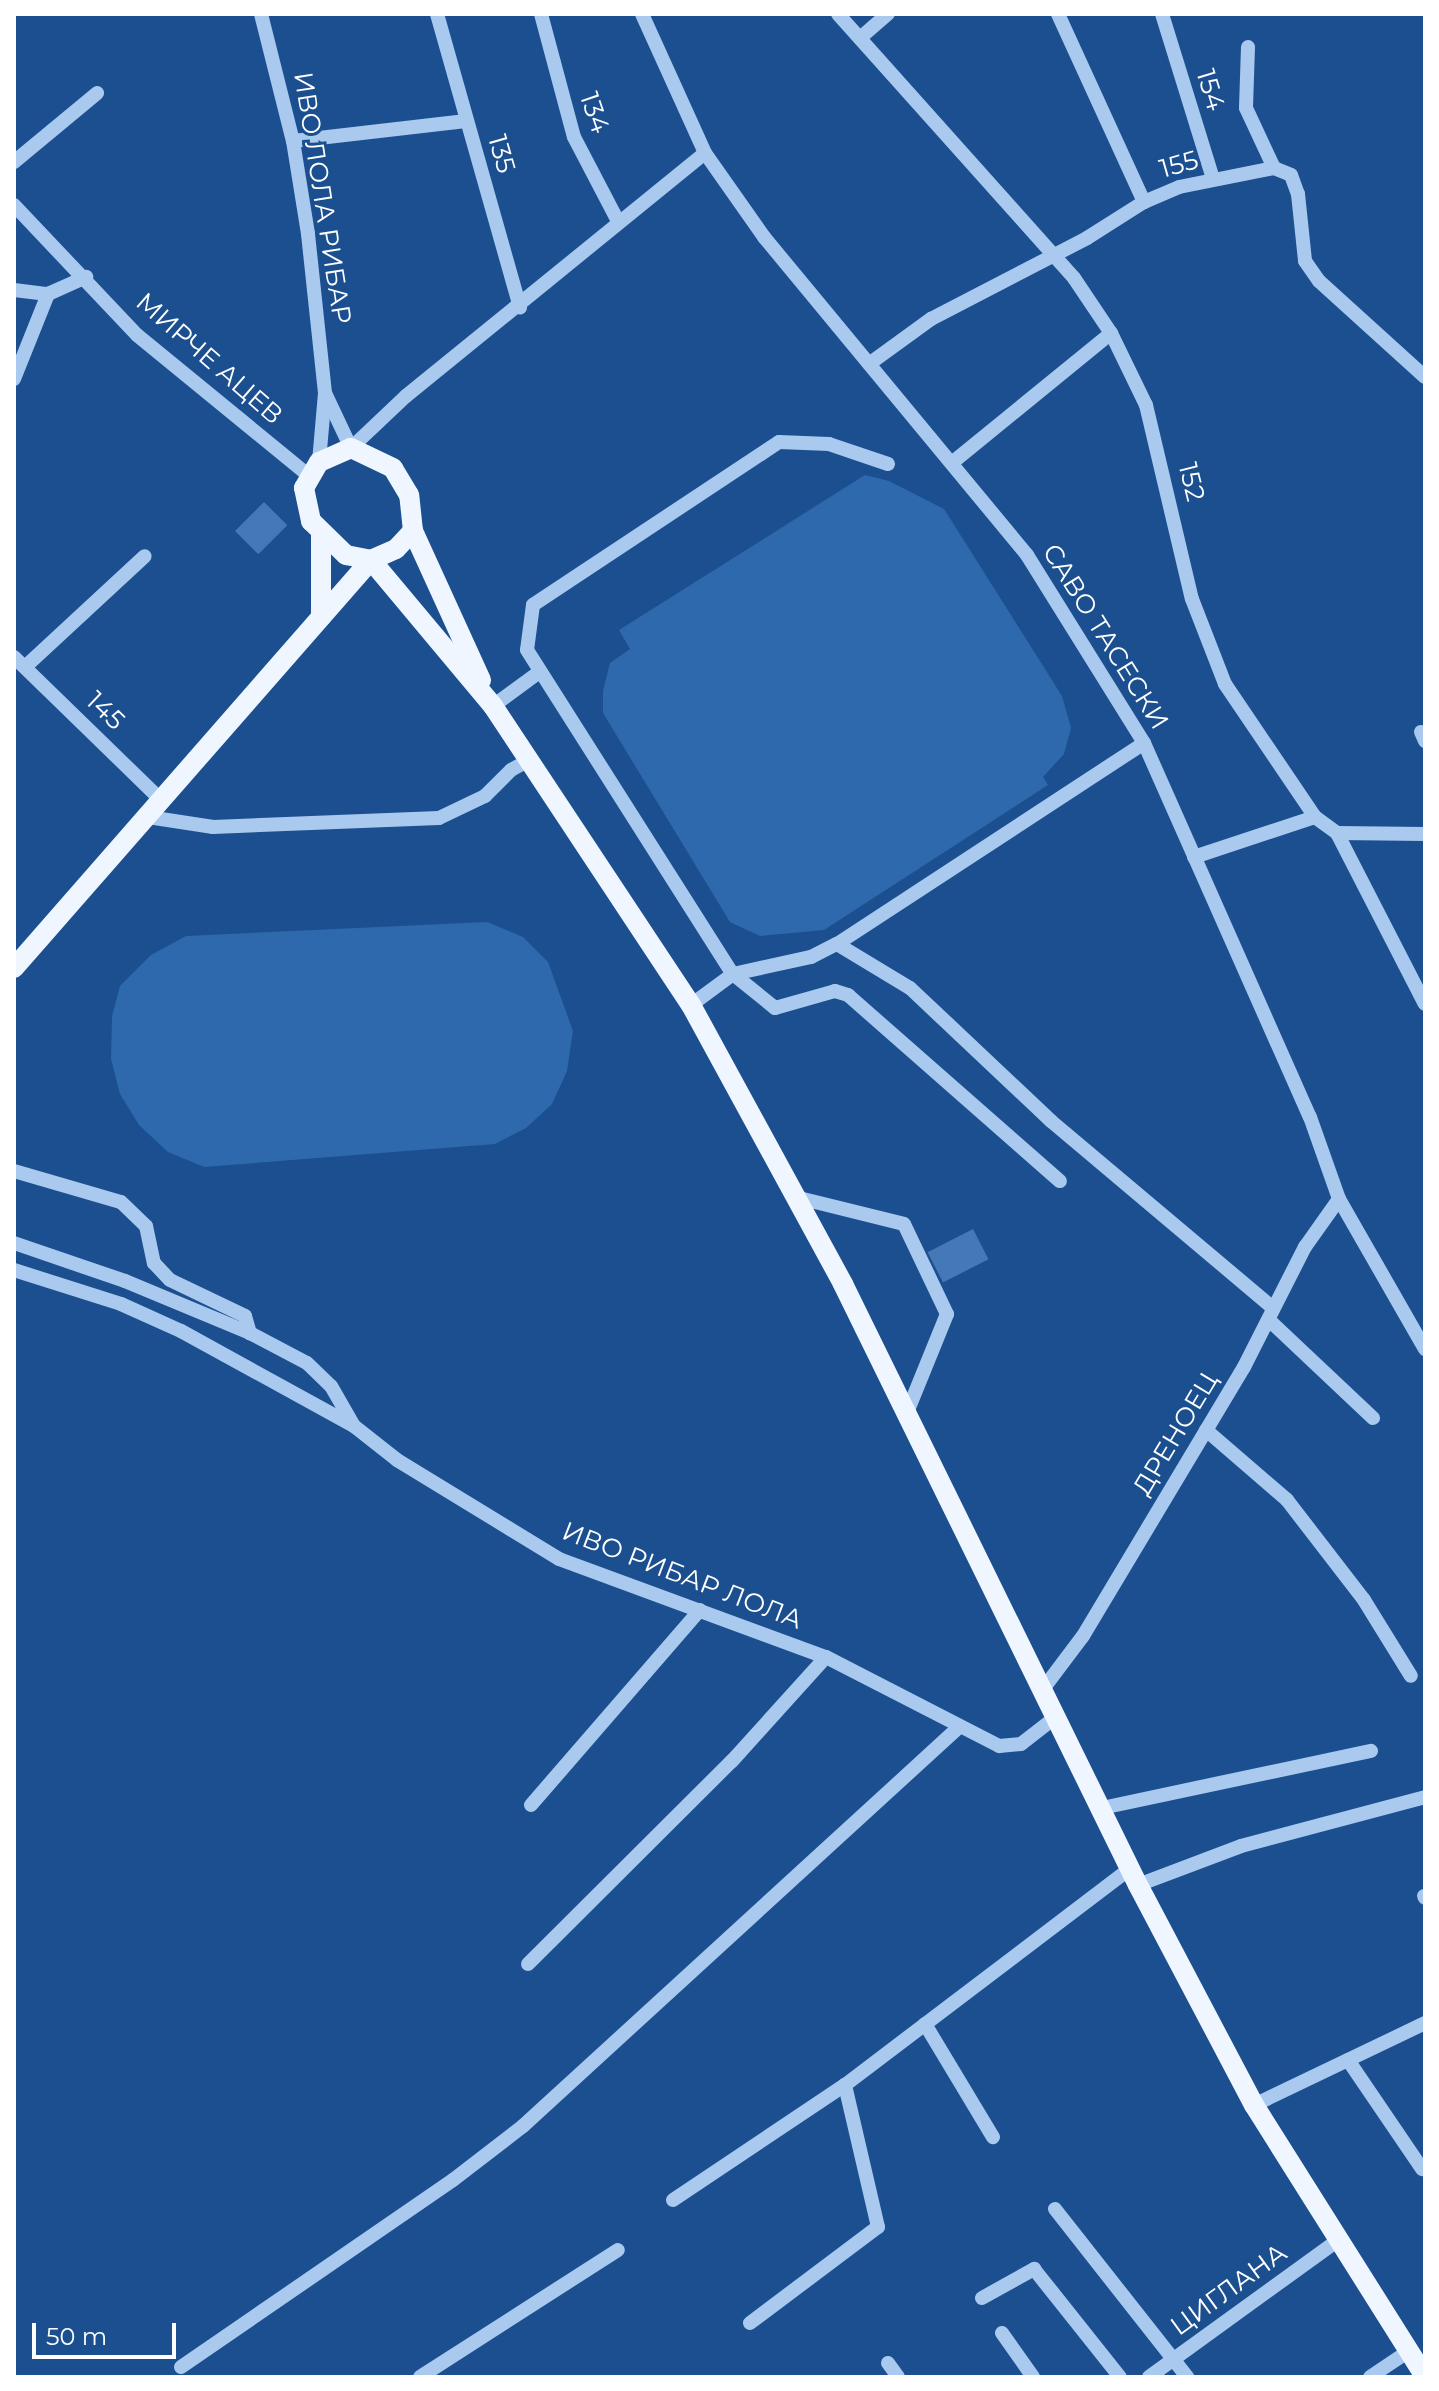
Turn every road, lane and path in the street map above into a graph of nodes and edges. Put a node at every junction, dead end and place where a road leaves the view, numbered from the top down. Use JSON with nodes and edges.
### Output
{"nodes":[{"id":1,"x":261,"y":14,"type":"edge"},
{"id":2,"x":437,"y":14,"type":"edge"},
{"id":3,"x":541,"y":14,"type":"edge"},
{"id":4,"x":642,"y":14,"type":"edge"},
{"id":5,"x":838,"y":14,"type":"edge"},
{"id":6,"x":888,"y":14,"type":"edge"},
{"id":7,"x":1058,"y":14,"type":"edge"},
{"id":8,"x":1162,"y":14,"type":"edge"},
{"id":9,"x":860,"y":38,"type":"junction"},
{"id":10,"x":1248,"y":47,"type":"dead end"},
{"id":11,"x":97,"y":93,"type":"dead end"},
{"id":12,"x":466,"y":121,"type":"junction"},
{"id":13,"x":293,"y":141,"type":"junction"},
{"id":14,"x":705,"y":153,"type":"junction"},
{"id":15,"x":14,"y":162,"type":"edge"},
{"id":16,"x":1274,"y":168,"type":"junction"},
{"id":17,"x":1213,"y":179,"type":"junction"},
{"id":18,"x":1144,"y":202,"type":"junction"},
{"id":19,"x":14,"y":205,"type":"edge"},
{"id":20,"x":618,"y":221,"type":"junction"},
{"id":21,"x":1052,"y":256,"type":"junction"},
{"id":22,"x":86,"y":277,"type":"junction"},
{"id":23,"x":14,"y":290,"type":"edge"},
{"id":24,"x":48,"y":294,"type":"junction"},
{"id":25,"x":520,"y":307,"type":"junction"},
{"id":26,"x":1111,"y":333,"type":"junction"},
{"id":27,"x":869,"y":364,"type":"junction"},
{"id":28,"x":1425,"y":377,"type":"edge"},
{"id":29,"x":14,"y":379,"type":"edge"},
{"id":30,"x":325,"y":393,"type":"junction"},
{"id":31,"x":351,"y":448,"type":"junction"},
{"id":32,"x":953,"y":462,"type":"junction"},
{"id":33,"x":888,"y":464,"type":"dead end"},
{"id":34,"x":314,"y":469,"type":"junction"},
{"id":35,"x":413,"y":531,"type":"junction"},
{"id":36,"x":321,"y":535,"type":"junction"},
{"id":37,"x":145,"y":556,"type":"dead end"},
{"id":38,"x":371,"y":560,"type":"junction"},
{"id":39,"x":321,"y":617,"type":"junction"},
{"id":40,"x":20,"y":662,"type":"edge"},
{"id":41,"x":538,"y":673,"type":"junction"},
{"id":42,"x":493,"y":706,"type":"junction"},
{"id":43,"x":1144,"y":743,"type":"junction"},
{"id":44,"x":529,"y":760,"type":"junction"},
{"id":45,"x":162,"y":801,"type":"junction"},
{"id":46,"x":148,"y":817,"type":"junction"},
{"id":47,"x":1315,"y":817,"type":"junction"},
{"id":48,"x":1337,"y":833,"type":"junction"},
{"id":49,"x":1425,"y":834,"type":"edge"},
{"id":50,"x":1194,"y":857,"type":"junction"},
{"id":51,"x":837,"y":944,"type":"junction"},
{"id":52,"x":14,"y":968,"type":"edge"},
{"id":53,"x":733,"y":974,"type":"junction"},
{"id":54,"x":1425,"y":1004,"type":"edge"},
{"id":55,"x":691,"y":1005,"type":"junction"},
{"id":56,"x":14,"y":1171,"type":"edge"},
{"id":57,"x":1060,"y":1181,"type":"dead end"},
{"id":58,"x":795,"y":1197,"type":"junction"},
{"id":59,"x":1339,"y":1199,"type":"junction"},
{"id":60,"x":14,"y":1243,"type":"edge"},
{"id":61,"x":14,"y":1270,"type":"edge"},
{"id":62,"x":1271,"y":1314,"type":"junction"},
{"id":63,"x":250,"y":1333,"type":"junction"},
{"id":64,"x":1425,"y":1349,"type":"edge"},
{"id":65,"x":906,"y":1415,"type":"junction"},
{"id":66,"x":1373,"y":1418,"type":"dead end"},
{"id":67,"x":354,"y":1426,"type":"junction"},
{"id":68,"x":1206,"y":1430,"type":"junction"},
{"id":69,"x":700,"y":1610,"type":"junction"},
{"id":70,"x":826,"y":1657,"type":"junction"},
{"id":71,"x":1411,"y":1676,"type":"dead end"},
{"id":72,"x":1043,"y":1689,"type":"junction"},
{"id":73,"x":1057,"y":1716,"type":"junction"},
{"id":74,"x":959,"y":1727,"type":"junction"},
{"id":75,"x":1371,"y":1751,"type":"dead end"},
{"id":76,"x":1425,"y":1797,"type":"edge"},
{"id":77,"x":531,"y":1805,"type":"dead end"},
{"id":78,"x":1102,"y":1808,"type":"junction"},
{"id":79,"x":1134,"y":1877,"type":"junction"},
{"id":80,"x":528,"y":1964,"type":"dead end"},
{"id":81,"x":1425,"y":2023,"type":"edge"},
{"id":82,"x":925,"y":2024,"type":"junction"},
{"id":83,"x":1348,"y":2060,"type":"junction"},
{"id":84,"x":845,"y":2085,"type":"junction"},
{"id":85,"x":1254,"y":2105,"type":"junction"},
{"id":86,"x":993,"y":2137,"type":"dead end"},
{"id":87,"x":1422,"y":2169,"type":"dead end"},
{"id":88,"x":673,"y":2200,"type":"dead end"},
{"id":89,"x":1055,"y":2209,"type":"dead end"},
{"id":90,"x":1337,"y":2241,"type":"junction"},
{"id":91,"x":618,"y":2250,"type":"dead end"},
{"id":92,"x":982,"y":2298,"type":"dead end"},
{"id":93,"x":750,"y":2323,"type":"dead end"},
{"id":94,"x":1002,"y":2333,"type":"dead end"},
{"id":95,"x":1409,"y":2351,"type":"junction"},
{"id":96,"x":1175,"y":2359,"type":"junction"},
{"id":97,"x":888,"y":2363,"type":"dead end"},
{"id":98,"x":181,"y":2367,"type":"dead end"},
{"id":99,"x":420,"y":2377,"type":"edge"},
{"id":100,"x":898,"y":2377,"type":"edge"},
{"id":101,"x":1033,"y":2377,"type":"edge"},
{"id":102,"x":1120,"y":2377,"type":"edge"},
{"id":103,"x":1149,"y":2377,"type":"edge"},
{"id":104,"x":1187,"y":2377,"type":"edge"},
{"id":105,"x":1370,"y":2377,"type":"edge"},
{"id":106,"x":1425,"y":2377,"type":"edge"}],
"edges":[{"from":1,"to":13,"type":"street","name":"ИВО ЛОЛА РИБАР"},
{"from":2,"to":12,"type":"street","name":"135"},
{"from":3,"to":20,"type":"street","name":"134"},
{"from":4,"to":14,"type":"street","name":"САВО ТАСЕСКИ"},
{"from":5,"to":9,"type":"street","name":"152"},
{"from":6,"to":9,"type":"street"},
{"from":7,"to":18,"type":"street"},
{"from":8,"to":17,"type":"street","name":"154"},
{"from":9,"to":21,"type":"street","name":"152"},
{"from":10,"to":16,"type":"street"},
{"from":11,"to":15,"type":"street"},
{"from":12,"to":13,"type":"street"},
{"from":12,"to":25,"type":"street","name":"135"},
{"from":13,"to":30,"type":"street","name":"ИВО ЛОЛА РИБАР"},
{"from":14,"to":20,"type":"street"},
{"from":14,"to":27,"type":"street","name":"САВО ТАСЕСКИ"},
{"from":16,"to":17,"type":"street","name":"155"},
{"from":16,"to":28,"type":"street"},
{"from":17,"to":18,"type":"street","name":"155"},
{"from":18,"to":21,"type":"street","name":"155"},
{"from":19,"to":22,"type":"street","name":"МИРЧЕ АЦЕВ"},
{"from":20,"to":25,"type":"street"},
{"from":21,"to":26,"type":"street","name":"152"},
{"from":21,"to":27,"type":"street","name":"155"},
{"from":22,"to":24,"type":"street"},
{"from":22,"to":34,"type":"street","name":"МИРЧЕ АЦЕВ"},
{"from":23,"to":24,"type":"street"},
{"from":24,"to":29,"type":"street"},
{"from":25,"to":31,"type":"street"},
{"from":26,"to":32,"type":"street"},
{"from":26,"to":47,"type":"street","name":"152"},
{"from":27,"to":32,"type":"street","name":"САВО ТАСЕСКИ"},
{"from":30,"to":31,"type":"street"},
{"from":30,"to":34,"type":"street"},
{"from":31,"to":34,"type":"main road"},
{"from":31,"to":35,"type":"main road"},
{"from":32,"to":43,"type":"street","name":"САВО ТАСЕСКИ"},
{"from":33,"to":41,"type":"street"},
{"from":34,"to":36,"type":"main road"},
{"from":35,"to":38,"type":"main road"},
{"from":35,"to":42,"type":"main road"},
{"from":36,"to":38,"type":"main road"},
{"from":36,"to":39,"type":"main road"},
{"from":37,"to":40,"type":"street"},
{"from":38,"to":39,"type":"main road"},
{"from":38,"to":42,"type":"main road"},
{"from":39,"to":45,"type":"main road"},
{"from":40,"to":45,"type":"street","name":"145"},
{"from":41,"to":42,"type":"street"},
{"from":41,"to":53,"type":"street"},
{"from":42,"to":44,"type":"main road"},
{"from":43,"to":50,"type":"street","name":"САВО ТАСЕСКИ"},
{"from":43,"to":51,"type":"street"},
{"from":44,"to":46,"type":"street"},
{"from":44,"to":55,"type":"main road"},
{"from":45,"to":46,"type":"main road"},
{"from":46,"to":52,"type":"main road"},
{"from":47,"to":48,"type":"street","name":"152"},
{"from":47,"to":50,"type":"street"},
{"from":48,"to":49,"type":"street"},
{"from":48,"to":54,"type":"street","name":"152"},
{"from":50,"to":59,"type":"street","name":"САВО ТАСЕСКИ"},
{"from":51,"to":53,"type":"street"},
{"from":51,"to":62,"type":"street"},
{"from":53,"to":55,"type":"street"},
{"from":53,"to":57,"type":"street"},
{"from":55,"to":58,"type":"main road"},
{"from":56,"to":63,"type":"street"},
{"from":58,"to":65,"type":"main road"},
{"from":58,"to":65,"type":"street"},
{"from":59,"to":62,"type":"street","name":"ДРЕНОЕЦ"},
{"from":59,"to":64,"type":"street","name":"САВО ТАСЕСКИ"},
{"from":60,"to":63,"type":"street","name":"ИВО РИБАР ЛОЛА"},
{"from":61,"to":67,"type":"street"},
{"from":62,"to":66,"type":"street"},
{"from":62,"to":68,"type":"street","name":"ДРЕНОЕЦ"},
{"from":63,"to":67,"type":"street","name":"ИВО РИБАР ЛОЛА"},
{"from":65,"to":72,"type":"main road"},
{"from":67,"to":69,"type":"street","name":"ИВО РИБАР ЛОЛА"},
{"from":68,"to":71,"type":"street"},
{"from":68,"to":72,"type":"street","name":"ДРЕНОЕЦ"},
{"from":69,"to":70,"type":"street","name":"ИВО РИБАР ЛОЛА"},
{"from":69,"to":77,"type":"street"},
{"from":70,"to":74,"type":"street","name":"ИВО РИБАР ЛОЛА"},
{"from":70,"to":80,"type":"street"},
{"from":72,"to":73,"type":"main road"},
{"from":73,"to":74,"type":"street","name":"ИВО РИБАР ЛОЛА"},
{"from":73,"to":78,"type":"main road"},
{"from":74,"to":98,"type":"street"},
{"from":75,"to":78,"type":"street"},
{"from":76,"to":79,"type":"street"},
{"from":78,"to":79,"type":"main road"},
{"from":79,"to":82,"type":"street"},
{"from":79,"to":85,"type":"main road"},
{"from":81,"to":83,"type":"street"},
{"from":82,"to":84,"type":"street"},
{"from":82,"to":86,"type":"street"},
{"from":83,"to":85,"type":"street"},
{"from":83,"to":87,"type":"street"},
{"from":84,"to":88,"type":"street"},
{"from":84,"to":93,"type":"street"},
{"from":85,"to":90,"type":"main road"},
{"from":89,"to":96,"type":"street"},
{"from":90,"to":95,"type":"main road"},
{"from":90,"to":96,"type":"street","name":"ЦИГЛАНА"},
{"from":91,"to":99,"type":"street"},
{"from":92,"to":102,"type":"street"},
{"from":94,"to":101,"type":"street"},
{"from":95,"to":105,"type":"street"},
{"from":95,"to":106,"type":"main road"},
{"from":96,"to":103,"type":"street","name":"ЦИГЛАНА"},
{"from":96,"to":104,"type":"street"},
{"from":97,"to":100,"type":"street"}]}
